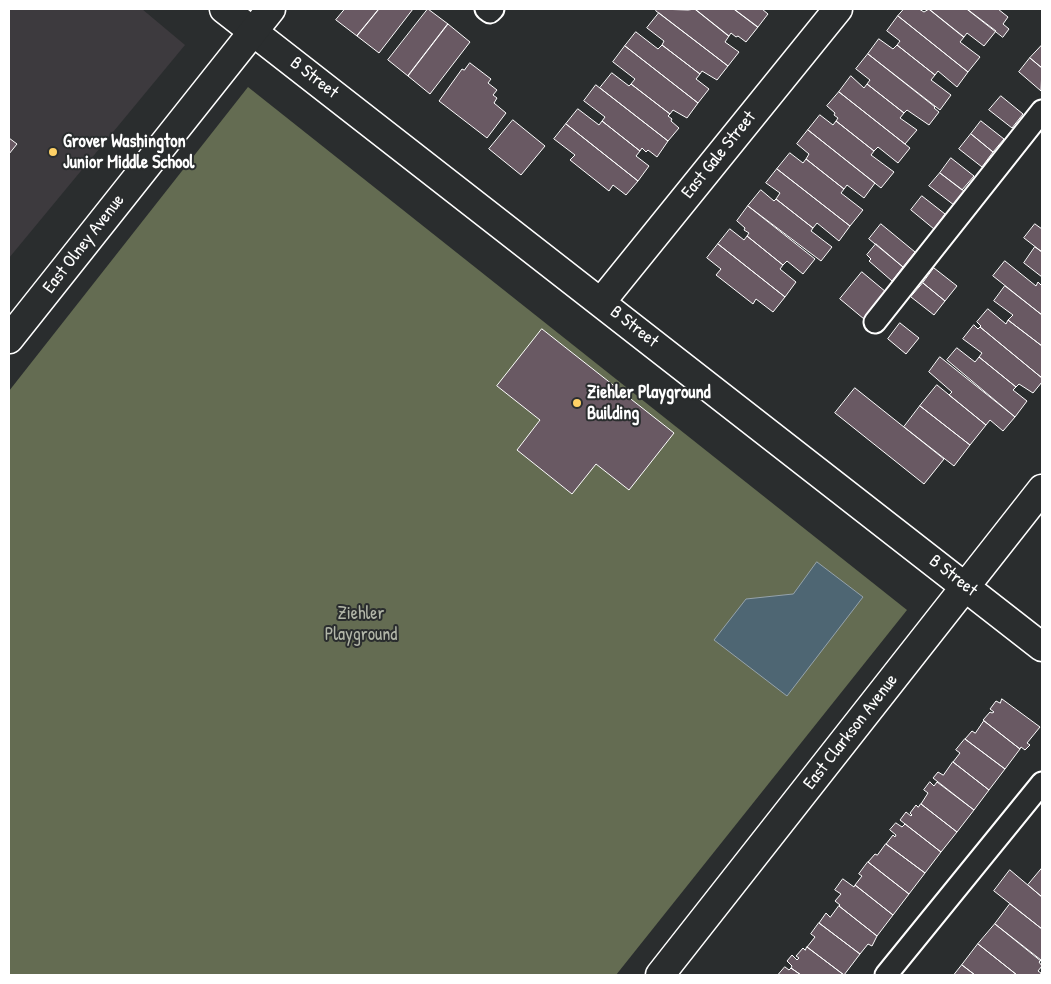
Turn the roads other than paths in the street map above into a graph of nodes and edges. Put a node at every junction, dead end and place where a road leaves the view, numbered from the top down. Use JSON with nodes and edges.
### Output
{"nodes":[{"id":1,"x":224,"y":9,"type":"edge"},
{"id":2,"x":271,"y":9,"type":"edge"},
{"id":3,"x":486,"y":9,"type":"edge"},
{"id":4,"x":493,"y":9,"type":"edge"},
{"id":5,"x":838,"y":9,"type":"edge"},
{"id":6,"x":253,"y":31,"type":"junction"},
{"id":7,"x":1042,"y":111,"type":"edge"},
{"id":8,"x":601,"y":302,"type":"junction"},
{"id":9,"x":874,"y":322,"type":"dead end"},
{"id":10,"x":9,"y":339,"type":"edge"},
{"id":11,"x":1042,"y":489,"type":"edge"},
{"id":12,"x":965,"y":586,"type":"junction"},
{"id":13,"x":1042,"y":647,"type":"edge"},
{"id":14,"x":1042,"y":783,"type":"edge"},
{"id":15,"x":660,"y":975,"type":"edge"},
{"id":16,"x":886,"y":975,"type":"edge"}],
"edges":[{"from":1,"to":6,"type":"street","name":"B Street"},
{"from":2,"to":6,"type":"street","name":"East Olney Avenue"},
{"from":3,"to":4,"type":"lane"},
{"from":5,"to":8,"type":"street","name":"East Gale Street"},
{"from":6,"to":8,"type":"street","name":"B Street"},
{"from":6,"to":10,"type":"street","name":"East Olney Avenue"},
{"from":7,"to":9,"type":"lane"},
{"from":8,"to":12,"type":"street","name":"B Street"},
{"from":11,"to":12,"type":"street","name":"East Clarkson Avenue"},
{"from":12,"to":13,"type":"street","name":"B Street"},
{"from":12,"to":15,"type":"street","name":"East Clarkson Avenue"},
{"from":14,"to":16,"type":"lane"}]}
